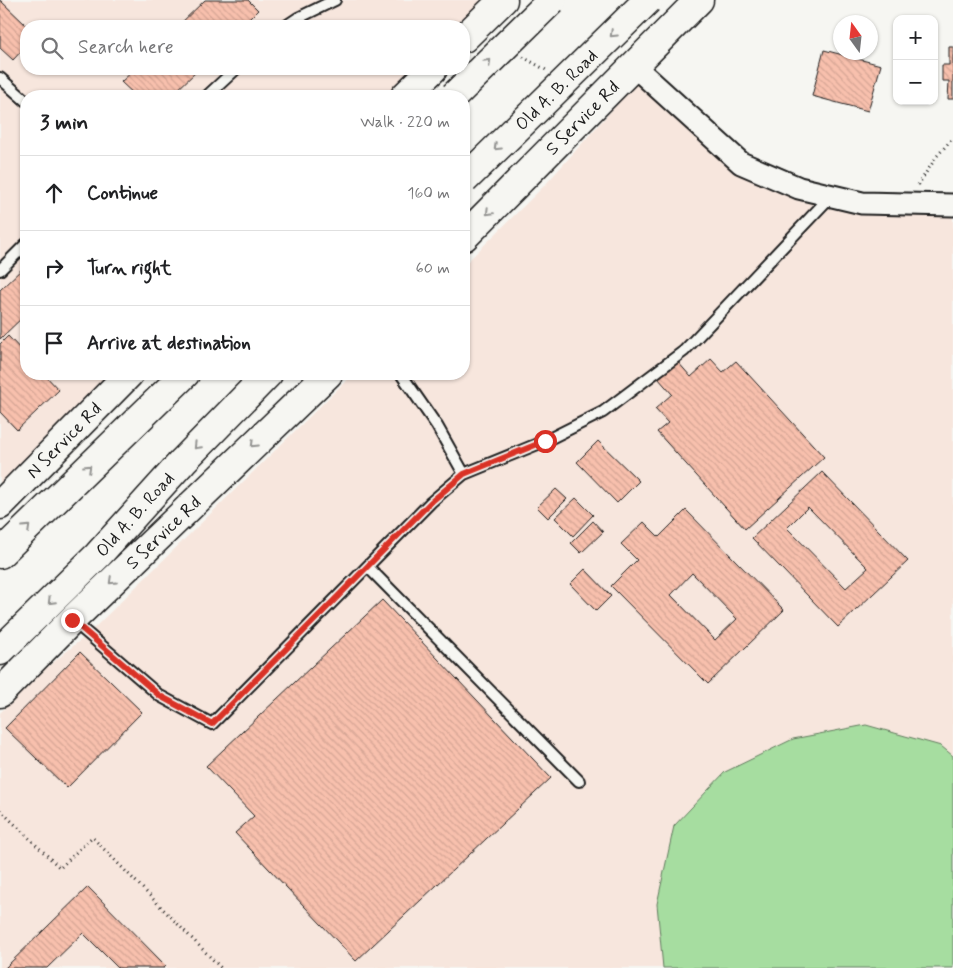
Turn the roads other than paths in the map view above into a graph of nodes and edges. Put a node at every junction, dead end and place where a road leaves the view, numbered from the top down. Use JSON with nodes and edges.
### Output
{"nodes":[{"id":1,"x":335,"y":0,"type":"edge"},
{"id":2,"x":552,"y":0,"type":"edge"},
{"id":3,"x":648,"y":0,"type":"edge"},
{"id":4,"x":700,"y":0,"type":"edge"},
{"id":5,"x":497,"y":1,"type":"edge"},
{"id":6,"x":295,"y":20,"type":"edge"},
{"id":7,"x":470,"y":31,"type":"edge"},
{"id":8,"x":634,"y":66,"type":"junction"},
{"id":9,"x":230,"y":75,"type":"edge"},
{"id":10,"x":427,"y":75,"type":"edge"},
{"id":11,"x":0,"y":78,"type":"edge"},
{"id":12,"x":213,"y":90,"type":"edge"},
{"id":13,"x":411,"y":90,"type":"edge"},
{"id":14,"x":460,"y":90,"type":"edge"},
{"id":15,"x":20,"y":96,"type":"edge"},
{"id":16,"x":470,"y":174,"type":"edge"},
{"id":17,"x":831,"y":196,"type":"junction"},
{"id":18,"x":953,"y":205,"type":"edge"},
{"id":19,"x":470,"y":231,"type":"edge"},
{"id":20,"x":20,"y":250,"type":"edge"},
{"id":21,"x":0,"y":270,"type":"edge"},
{"id":22,"x":123,"y":380,"type":"edge"},
{"id":23,"x":179,"y":380,"type":"edge"},
{"id":24,"x":262,"y":380,"type":"edge"},
{"id":25,"x":322,"y":380,"type":"edge"},
{"id":26,"x":405,"y":380,"type":"edge"},
{"id":27,"x":246,"y":396,"type":"junction"},
{"id":28,"x":274,"y":425,"type":"junction"},
{"id":29,"x":464,"y":474,"type":"junction"},
{"id":30,"x":0,"y":505,"type":"edge"},
{"id":31,"x":0,"y":554,"type":"edge"},
{"id":32,"x":368,"y":567,"type":"junction"},
{"id":33,"x":72,"y":620,"type":"junction"},
{"id":34,"x":0,"y":651,"type":"edge"},
{"id":35,"x":0,"y":693,"type":"edge"},
{"id":36,"x":579,"y":781,"type":"dead end"}],
"edges":[{"from":1,"to":6,"type":"lane"},
{"from":14,"to":2,"type":"main road","one_way":true,"bridge":true},
{"from":3,"to":16,"type":"main road","name":"Old A. B. Road","one_way":true,"bridge":true},
{"from":4,"to":8,"type":"main road","name":"S Service Rd"},
{"from":5,"to":7,"type":"main road"},
{"from":8,"to":17,"type":"street"},
{"from":8,"to":19,"type":"main road","name":"S Service Rd","one_way":true},
{"from":9,"to":12,"type":"lane"},
{"from":10,"to":13,"type":"main road"},
{"from":11,"to":15,"type":"lane"},
{"from":17,"to":18,"type":"street"},
{"from":17,"to":29,"type":"lane"},
{"from":20,"to":21,"type":"lane"},
{"from":22,"to":30,"type":"main road","name":"N Service Rd"},
{"from":31,"to":23,"type":"main road","one_way":true},
{"from":24,"to":27,"type":"main road","name":"Old A. B. Road"},
{"from":25,"to":28,"type":"main road","name":"S Service Rd"},
{"from":26,"to":29,"type":"lane"},
{"from":27,"to":28,"type":"main road"},
{"from":27,"to":34,"type":"main road","name":"Old A. B. Road","one_way":true},
{"from":28,"to":33,"type":"main road","name":"S Service Rd","one_way":true},
{"from":29,"to":32,"type":"lane"},
{"from":32,"to":33,"type":"lane"},
{"from":32,"to":36,"type":"lane"},
{"from":33,"to":35,"type":"main road","name":"S Service Rd"}]}
